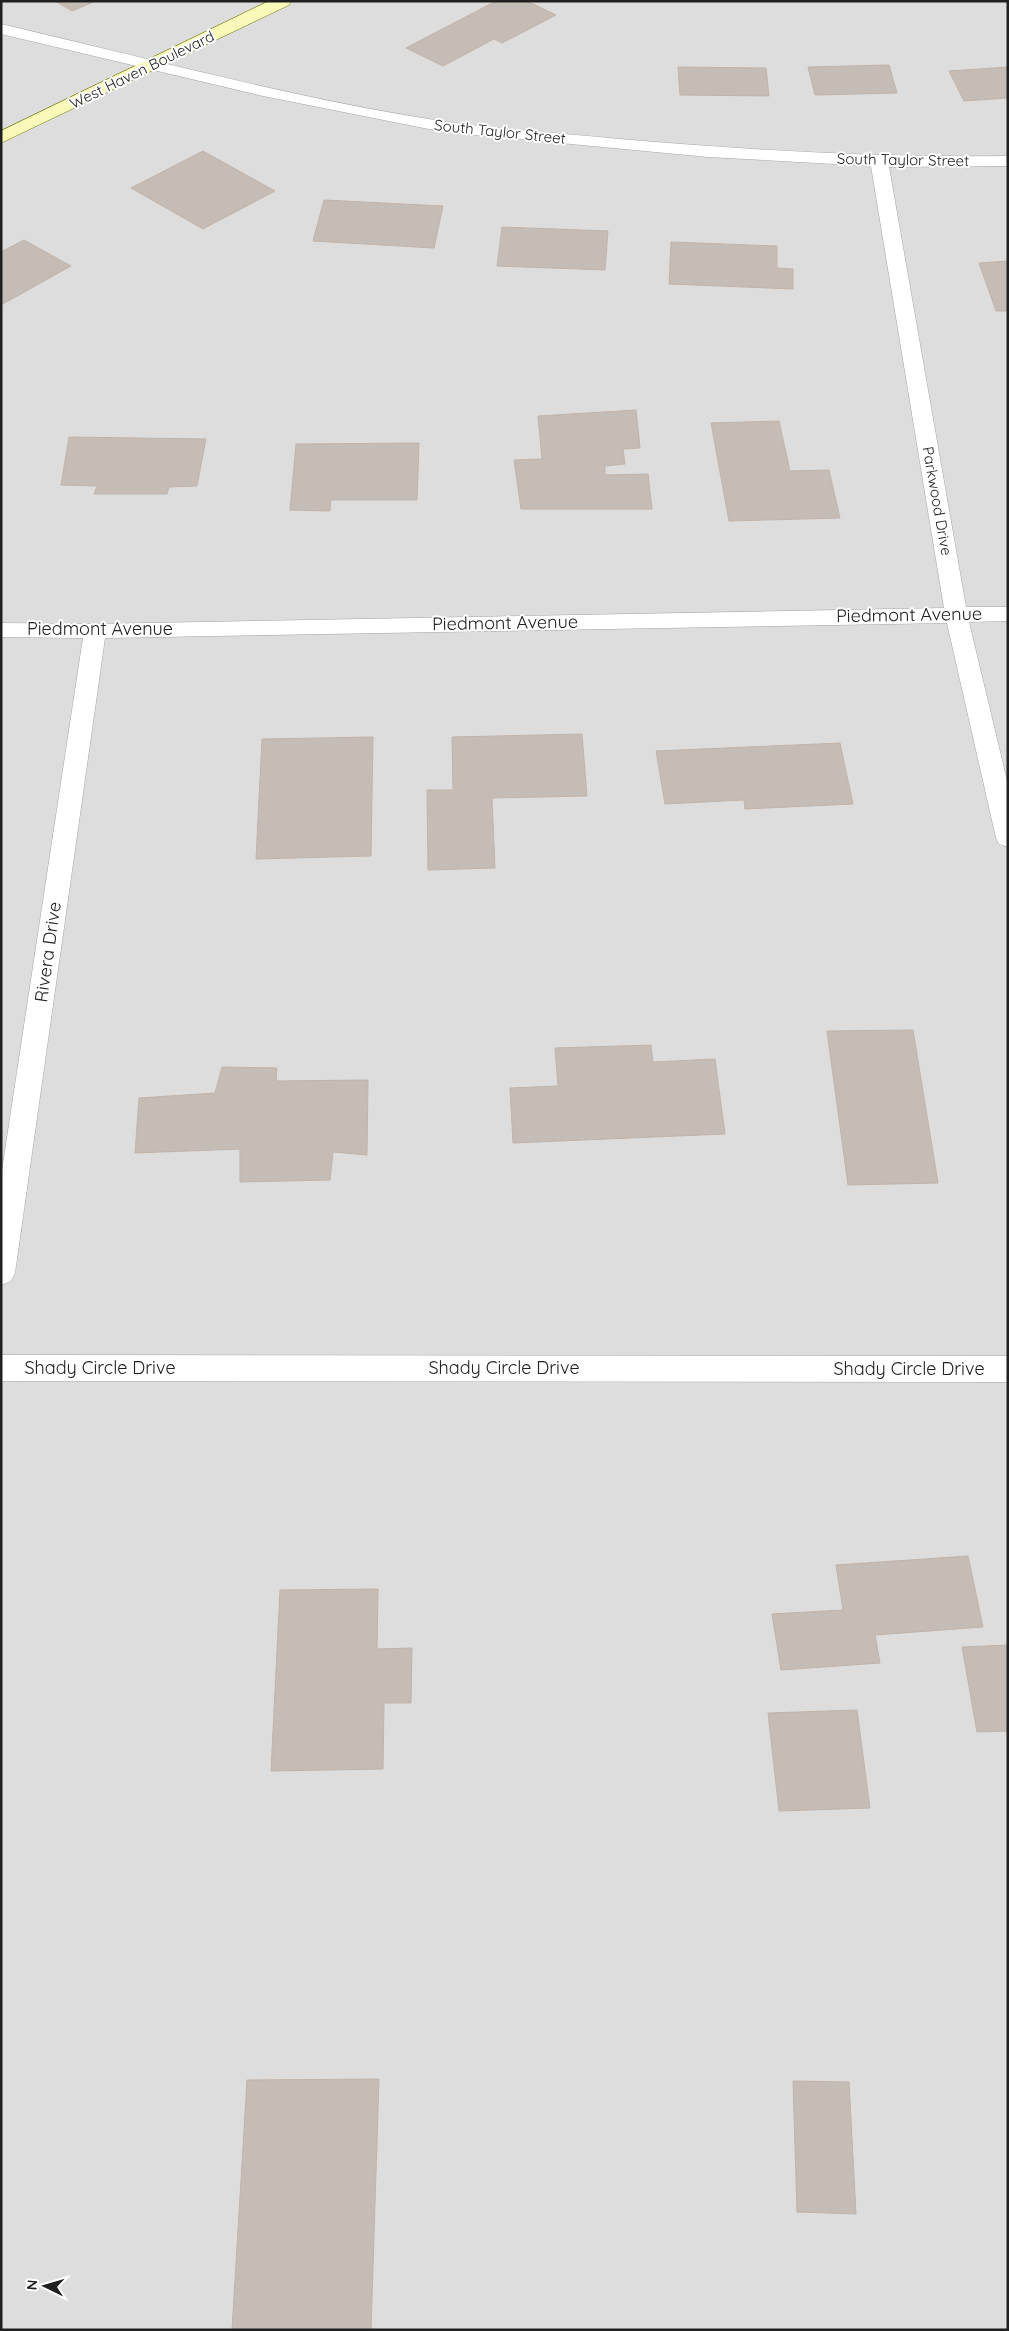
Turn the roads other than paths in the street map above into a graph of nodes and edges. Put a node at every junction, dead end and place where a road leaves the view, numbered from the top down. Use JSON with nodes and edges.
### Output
{"nodes":[{"id":1,"x":283,"y":1,"type":"edge"},
{"id":2,"x":1,"y":29,"type":"edge"},
{"id":3,"x":153,"y":64,"type":"junction"},
{"id":4,"x":1,"y":138,"type":"edge"},
{"id":5,"x":879,"y":161,"type":"junction"},
{"id":6,"x":1008,"y":161,"type":"edge"},
{"id":7,"x":956,"y":614,"type":"junction"},
{"id":8,"x":1008,"y":614,"type":"edge"},
{"id":9,"x":1,"y":630,"type":"edge"},
{"id":10,"x":95,"y":631,"type":"junction"},
{"id":11,"x":1008,"y":838,"type":"edge"},
{"id":12,"x":1,"y":1273,"type":"edge"},
{"id":13,"x":1,"y":1368,"type":"edge"},
{"id":14,"x":1008,"y":1369,"type":"edge"}],
"edges":[{"from":1,"to":3,"type":"street","name":"West Haven Boulevard"},
{"from":2,"to":3,"type":"street","name":"South Taylor Street"},
{"from":3,"to":4,"type":"street","name":"West Haven Boulevard"},
{"from":3,"to":5,"type":"street","name":"South Taylor Street"},
{"from":5,"to":6,"type":"street","name":"South Taylor Street"},
{"from":5,"to":7,"type":"street","name":"Parkwood Drive"},
{"from":7,"to":8,"type":"street","name":"Piedmont Avenue"},
{"from":7,"to":10,"type":"street","name":"Piedmont Avenue"},
{"from":7,"to":11,"type":"street","name":"Parkwood Drive"},
{"from":9,"to":10,"type":"street","name":"Piedmont Avenue"},
{"from":10,"to":12,"type":"street","name":"Rivera Drive"},
{"from":13,"to":14,"type":"street","name":"Shady Circle Drive"}]}
